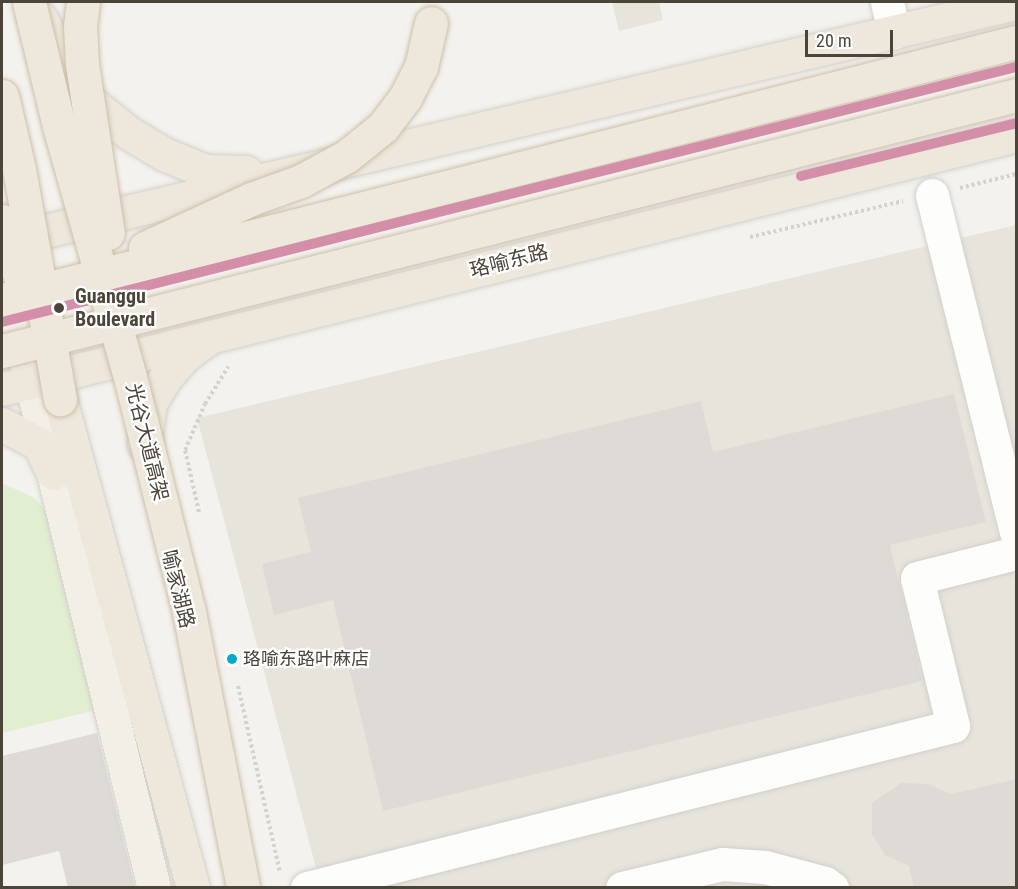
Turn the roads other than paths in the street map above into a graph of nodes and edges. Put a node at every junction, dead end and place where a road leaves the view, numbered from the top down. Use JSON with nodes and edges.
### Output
{"nodes":[{"id":1,"x":83,"y":2,"type":"edge"},
{"id":2,"x":430,"y":2,"type":"edge"},
{"id":3,"x":1017,"y":3,"type":"edge"},
{"id":4,"x":36,"y":7,"type":"edge"},
{"id":5,"x":890,"y":17,"type":"edge"},
{"id":6,"x":1017,"y":42,"type":"edge"},
{"id":7,"x":1017,"y":95,"type":"edge"},
{"id":8,"x":2,"y":96,"type":"edge"},
{"id":9,"x":1017,"y":135,"type":"edge"},
{"id":10,"x":290,"y":172,"type":"junction"},
{"id":11,"x":932,"y":195,"type":"road end"},
{"id":12,"x":87,"y":220,"type":"junction"},
{"id":13,"x":2,"y":221,"type":"edge"},
{"id":14,"x":2,"y":241,"type":"edge"},
{"id":15,"x":2,"y":261,"type":"edge"},
{"id":16,"x":70,"y":282,"type":"junction"},
{"id":17,"x":2,"y":285,"type":"edge"},
{"id":18,"x":8,"y":309,"type":"edge"},
{"id":19,"x":215,"y":334,"type":"junction"},
{"id":20,"x":2,"y":351,"type":"edge"},
{"id":21,"x":126,"y":368,"type":"junction"},
{"id":22,"x":16,"y":386,"type":"edge"},
{"id":23,"x":60,"y":399,"type":"junction"},
{"id":24,"x":2,"y":424,"type":"edge"},
{"id":25,"x":143,"y":449,"type":"junction"},
{"id":26,"x":53,"y":473,"type":"junction"},
{"id":27,"x":1017,"y":533,"type":"edge"},
{"id":28,"x":1017,"y":553,"type":"edge"},
{"id":29,"x":280,"y":884,"type":"edge"},
{"id":30,"x":154,"y":888,"type":"edge"},
{"id":31,"x":193,"y":888,"type":"edge"},
{"id":32,"x":243,"y":888,"type":"edge"},
{"id":33,"x":622,"y":888,"type":"edge"},
{"id":34,"x":832,"y":888,"type":"edge"}],
"edges":[{"from":1,"to":21,"type":"highway","bridge":true},
{"from":2,"to":16,"type":"highway","bridge":true},
{"from":3,"to":5,"type":"highway"},
{"from":4,"to":10,"type":"highway"},
{"from":4,"to":12,"type":"main road","name":"喻家湖路"},
{"from":4,"to":21,"type":"highway","name":"光谷大道高架","bridge":true},
{"from":5,"to":10,"type":"highway"},
{"from":6,"to":16,"type":"highway","bridge":true},
{"from":7,"to":20,"type":"highway","bridge":true},
{"from":8,"to":23,"type":"highway","bridge":true},
{"from":9,"to":19,"type":"highway","name":"珞喻东路"},
{"from":10,"to":12,"type":"highway"},
{"from":11,"to":27,"type":"street"},
{"from":12,"to":14,"type":"highway"},
{"from":12,"to":21,"type":"main road","name":"喻家湖路"},
{"from":13,"to":23,"type":"highway","bridge":true},
{"from":15,"to":18,"type":"main road"},
{"from":16,"to":17,"type":"highway","bridge":true},
{"from":16,"to":18,"type":"highway","bridge":true},
{"from":18,"to":22,"type":"main road"},
{"from":19,"to":21,"type":"highway","name":"珞喻东路"},
{"from":19,"to":25,"type":"highway"},
{"from":21,"to":22,"type":"highway","name":"珞喻东路"},
{"from":21,"to":25,"type":"main road","name":"喻家湖路"},
{"from":21,"to":32,"type":"highway","name":"光谷大道高架","bridge":true},
{"from":22,"to":26,"type":"main road"},
{"from":23,"to":31,"type":"highway"},
{"from":24,"to":26,"type":"highway"},
{"from":25,"to":29,"type":"main road","name":"喻家湖路"},
{"from":26,"to":30,"type":"main road"},
{"from":28,"to":29,"type":"street"},
{"from":33,"to":34,"type":"street"}]}
